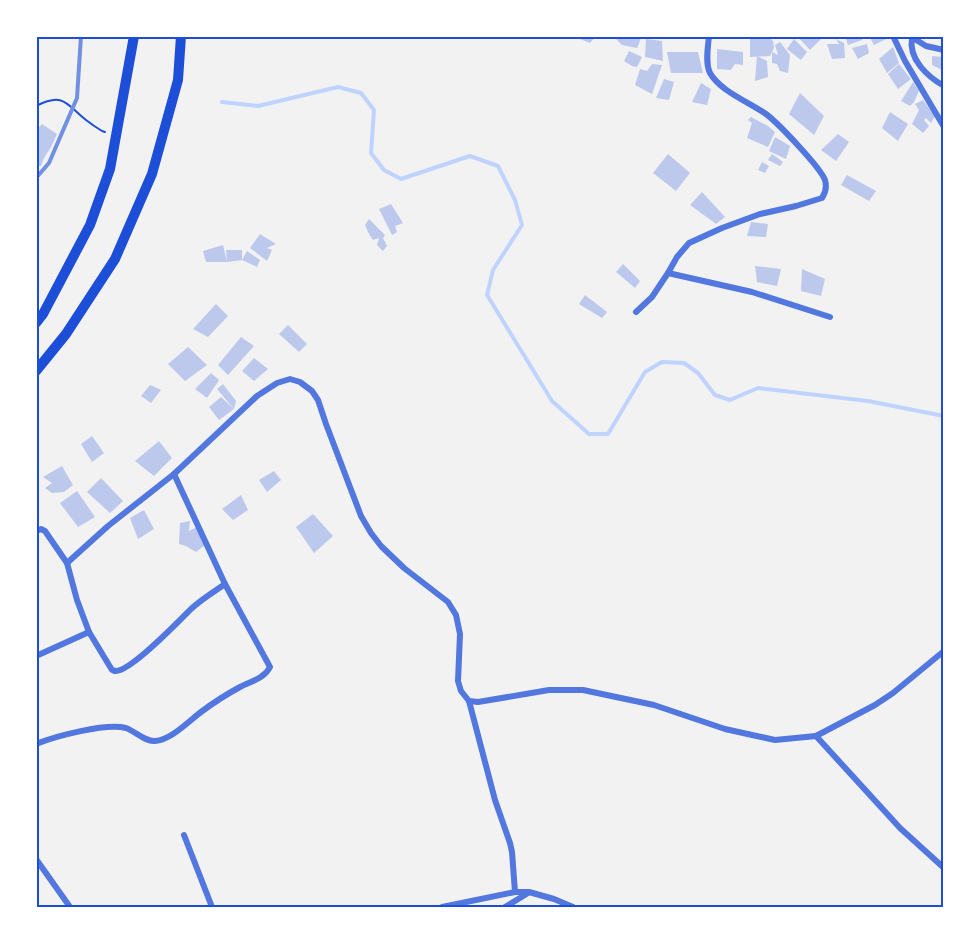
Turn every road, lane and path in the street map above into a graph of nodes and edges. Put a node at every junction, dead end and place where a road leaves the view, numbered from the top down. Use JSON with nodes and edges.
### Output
{"nodes":[{"id":1,"x":134,"y":36,"type":"edge"},
{"id":2,"x":181,"y":36,"type":"edge"},
{"id":3,"x":710,"y":36,"type":"edge"},
{"id":4,"x":893,"y":36,"type":"edge"},
{"id":5,"x":911,"y":37,"type":"edge"},
{"id":6,"x":944,"y":50,"type":"edge"},
{"id":7,"x":944,"y":86,"type":"edge"},
{"id":8,"x":36,"y":105,"type":"edge"},
{"id":9,"x":944,"y":127,"type":"edge"},
{"id":10,"x":117,"y":133,"type":"junction"},
{"id":11,"x":668,"y":273,"type":"junction"},
{"id":12,"x":636,"y":312,"type":"dead end"},
{"id":13,"x":830,"y":317,"type":"dead end"},
{"id":14,"x":36,"y":323,"type":"edge"},
{"id":15,"x":36,"y":371,"type":"edge"},
{"id":16,"x":174,"y":474,"type":"junction"},
{"id":17,"x":36,"y":531,"type":"edge"},
{"id":18,"x":67,"y":562,"type":"junction"},
{"id":19,"x":225,"y":584,"type":"junction"},
{"id":20,"x":89,"y":632,"type":"junction"},
{"id":21,"x":944,"y":651,"type":"edge"},
{"id":22,"x":36,"y":656,"type":"edge"},
{"id":23,"x":469,"y":701,"type":"junction"},
{"id":24,"x":816,"y":736,"type":"junction"},
{"id":25,"x":36,"y":744,"type":"edge"},
{"id":26,"x":184,"y":835,"type":"dead end"},
{"id":27,"x":36,"y":859,"type":"edge"},
{"id":28,"x":944,"y":868,"type":"edge"},
{"id":29,"x":515,"y":892,"type":"junction"},
{"id":30,"x":529,"y":892,"type":"junction"},
{"id":31,"x":70,"y":907,"type":"edge"},
{"id":32,"x":212,"y":907,"type":"edge"},
{"id":33,"x":442,"y":907,"type":"edge"},
{"id":34,"x":506,"y":907,"type":"edge"},
{"id":35,"x":573,"y":907,"type":"edge"}],
"edges":[{"from":1,"to":10,"type":"highway"},
{"from":2,"to":15,"type":"highway"},
{"from":3,"to":11,"type":"street"},
{"from":4,"to":9,"type":"street"},
{"from":5,"to":6,"type":"street"},
{"from":5,"to":7,"type":"street"},
{"from":8,"to":10,"type":"path"},
{"from":10,"to":14,"type":"highway"},
{"from":11,"to":12,"type":"street"},
{"from":11,"to":13,"type":"street"},
{"from":16,"to":18,"type":"street"},
{"from":16,"to":19,"type":"street"},
{"from":16,"to":23,"type":"street"},
{"from":17,"to":18,"type":"street"},
{"from":18,"to":20,"type":"street"},
{"from":19,"to":20,"type":"street"},
{"from":19,"to":25,"type":"street"},
{"from":20,"to":22,"type":"street"},
{"from":21,"to":24,"type":"street"},
{"from":23,"to":24,"type":"street"},
{"from":23,"to":29,"type":"street"},
{"from":24,"to":28,"type":"street"},
{"from":26,"to":32,"type":"street"},
{"from":27,"to":31,"type":"street"},
{"from":29,"to":30,"type":"street"},
{"from":29,"to":33,"type":"street"},
{"from":30,"to":34,"type":"street"},
{"from":30,"to":35,"type":"street"}]}
